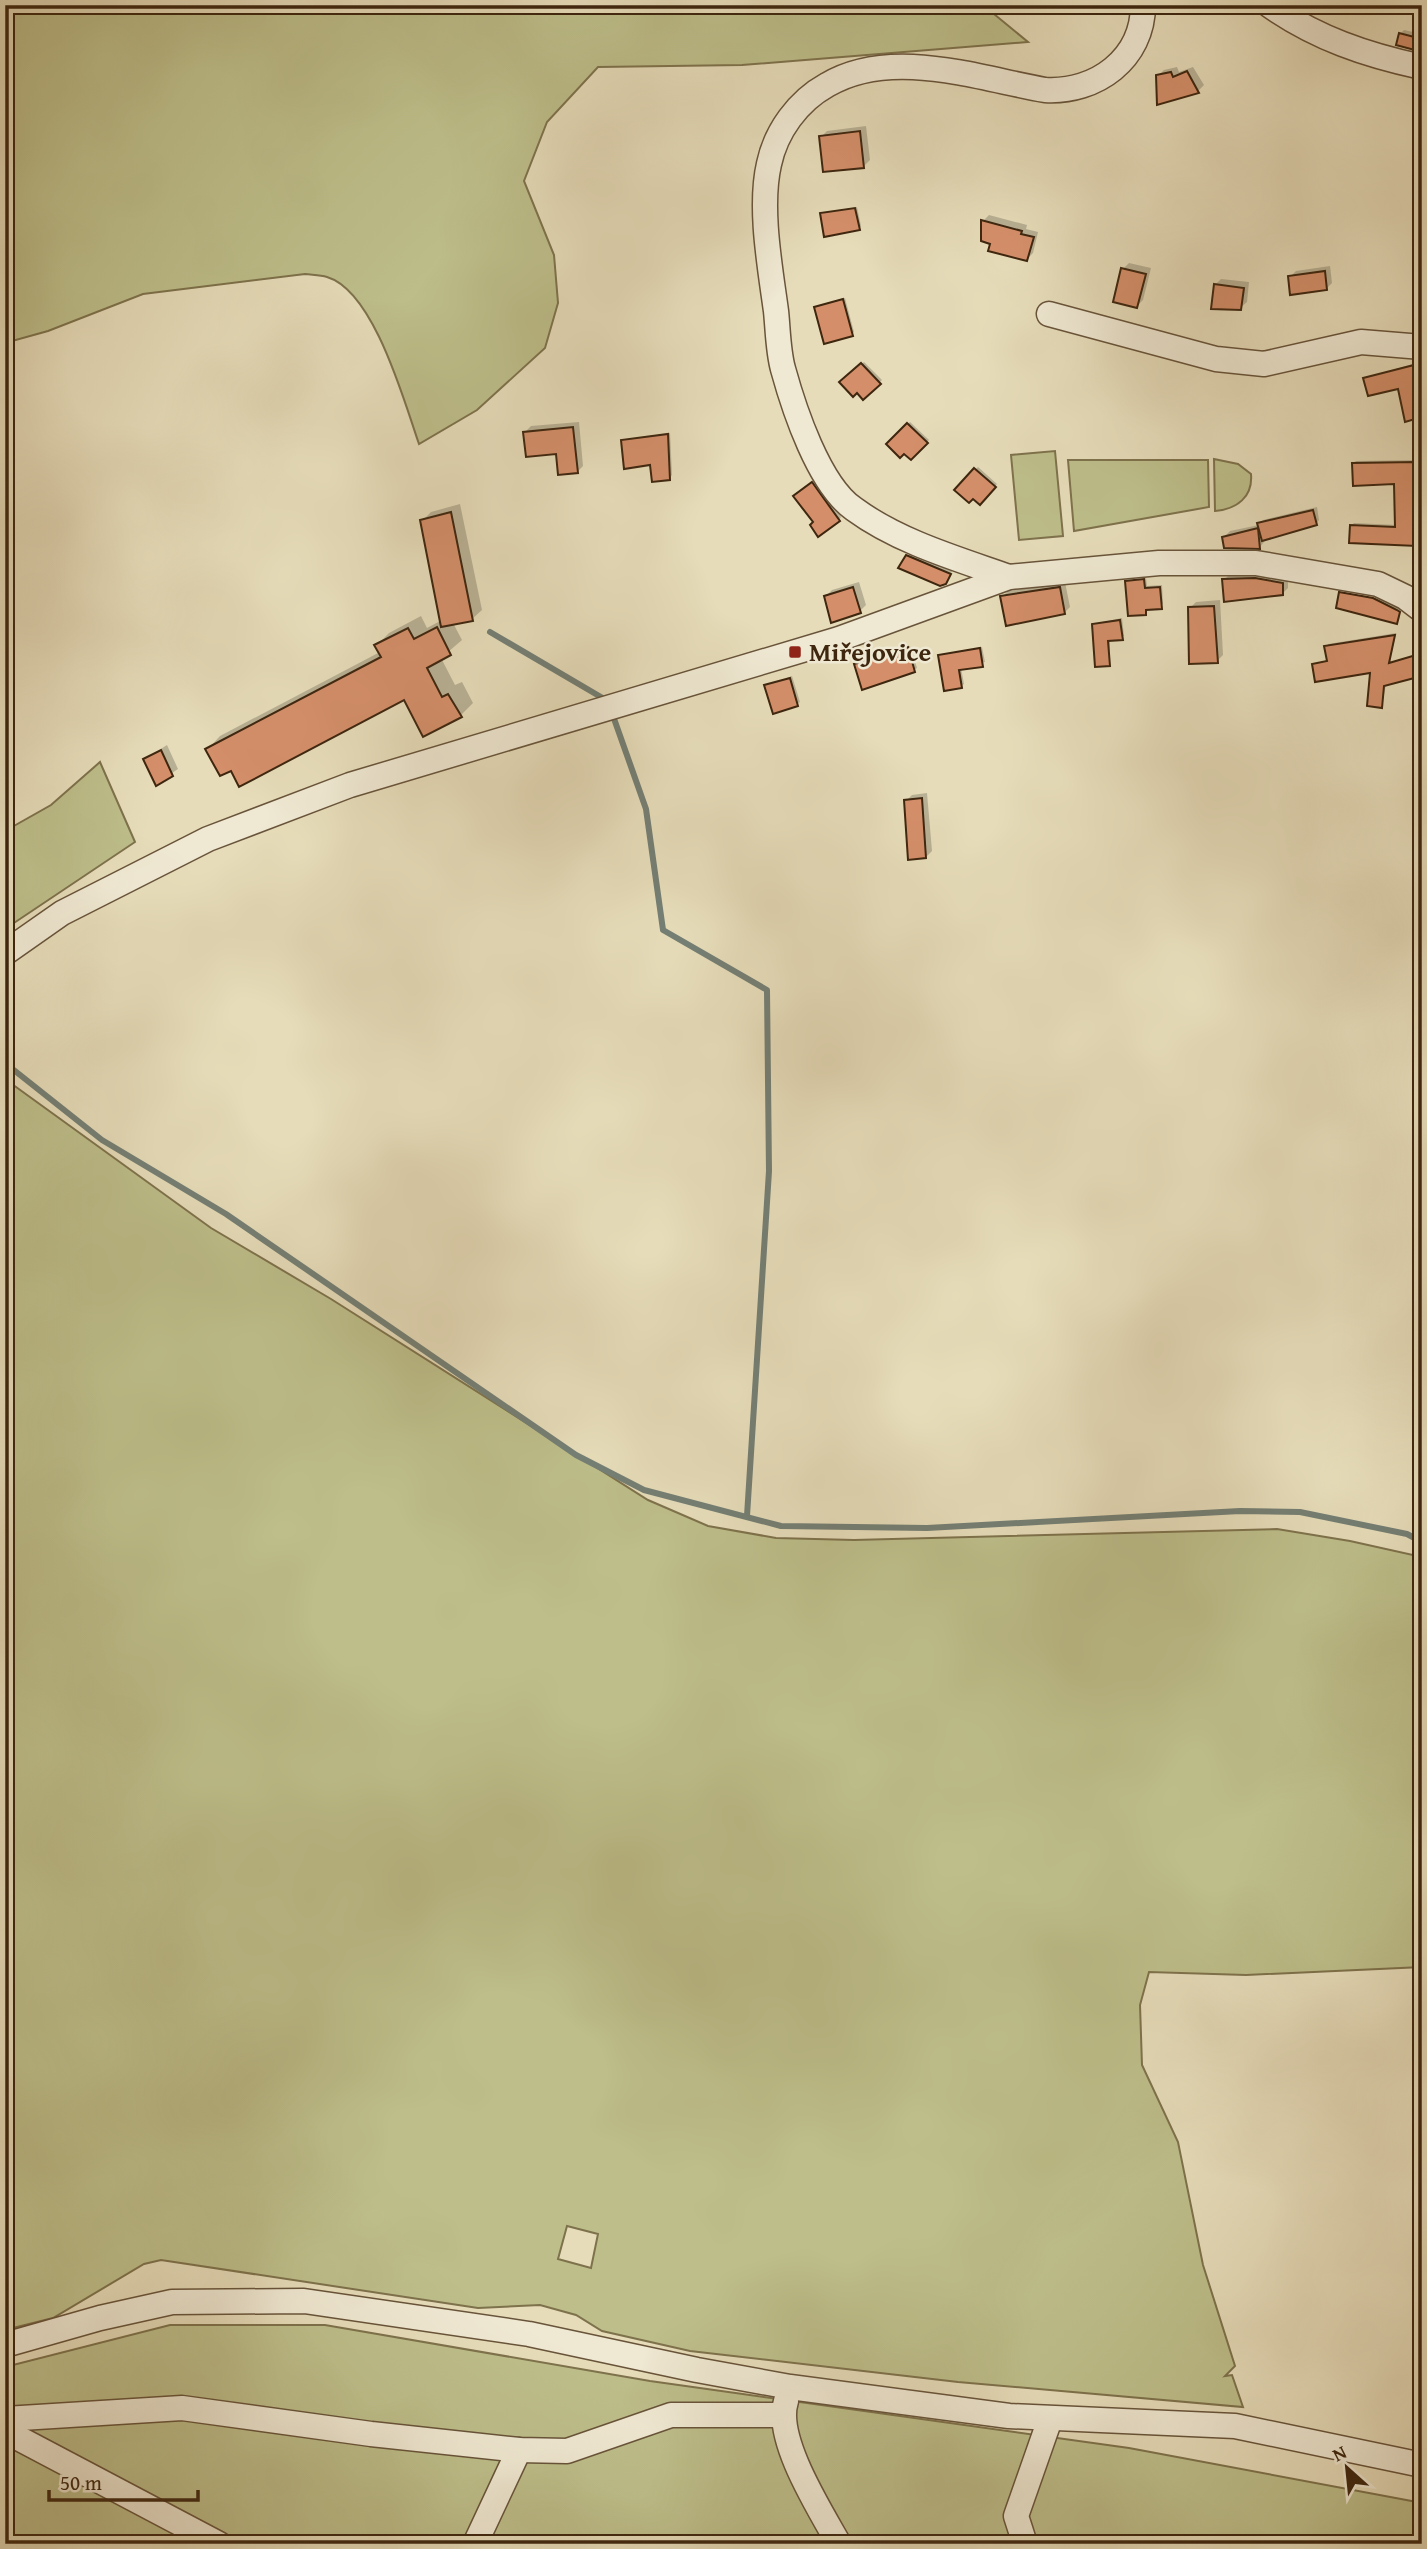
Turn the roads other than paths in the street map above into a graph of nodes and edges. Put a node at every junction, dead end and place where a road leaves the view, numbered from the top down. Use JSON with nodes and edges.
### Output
{"nodes":[{"id":1,"x":1143,"y":5,"type":"edge"},
{"id":2,"x":1269,"y":5,"type":"edge"},
{"id":3,"x":1422,"y":68,"type":"edge"},
{"id":4,"x":1049,"y":314,"type":"dead end"},
{"id":5,"x":1422,"y":347,"type":"edge"},
{"id":6,"x":1009,"y":577,"type":"junction"},
{"id":7,"x":1422,"y":610,"type":"edge"},
{"id":8,"x":5,"y":953,"type":"edge"},
{"id":9,"x":5,"y":2345,"type":"edge"},
{"id":10,"x":790,"y":2387,"type":"junction"},
{"id":11,"x":781,"y":2415,"type":"junction"},
{"id":12,"x":5,"y":2419,"type":"edge"},
{"id":13,"x":1050,"y":2419,"type":"junction"},
{"id":14,"x":5,"y":2431,"type":"edge"},
{"id":15,"x":519,"y":2450,"type":"junction"},
{"id":16,"x":1422,"y":2465,"type":"edge"},
{"id":17,"x":219,"y":2544,"type":"edge"},
{"id":18,"x":475,"y":2544,"type":"edge"},
{"id":19,"x":839,"y":2544,"type":"edge"},
{"id":20,"x":1025,"y":2544,"type":"edge"}],
"edges":[{"from":1,"to":6,"type":"street"},
{"from":2,"to":3,"type":"street"},
{"from":4,"to":5,"type":"street"},
{"from":6,"to":7,"type":"street"},
{"from":6,"to":8,"type":"street"},
{"from":9,"to":10,"type":"street"},
{"from":10,"to":11,"type":"street"},
{"from":10,"to":13,"type":"street"},
{"from":11,"to":15,"type":"street"},
{"from":11,"to":19,"type":"street"},
{"from":12,"to":15,"type":"street"},
{"from":13,"to":16,"type":"street"},
{"from":13,"to":20,"type":"street"},
{"from":14,"to":17,"type":"street"},
{"from":15,"to":18,"type":"street"}]}
